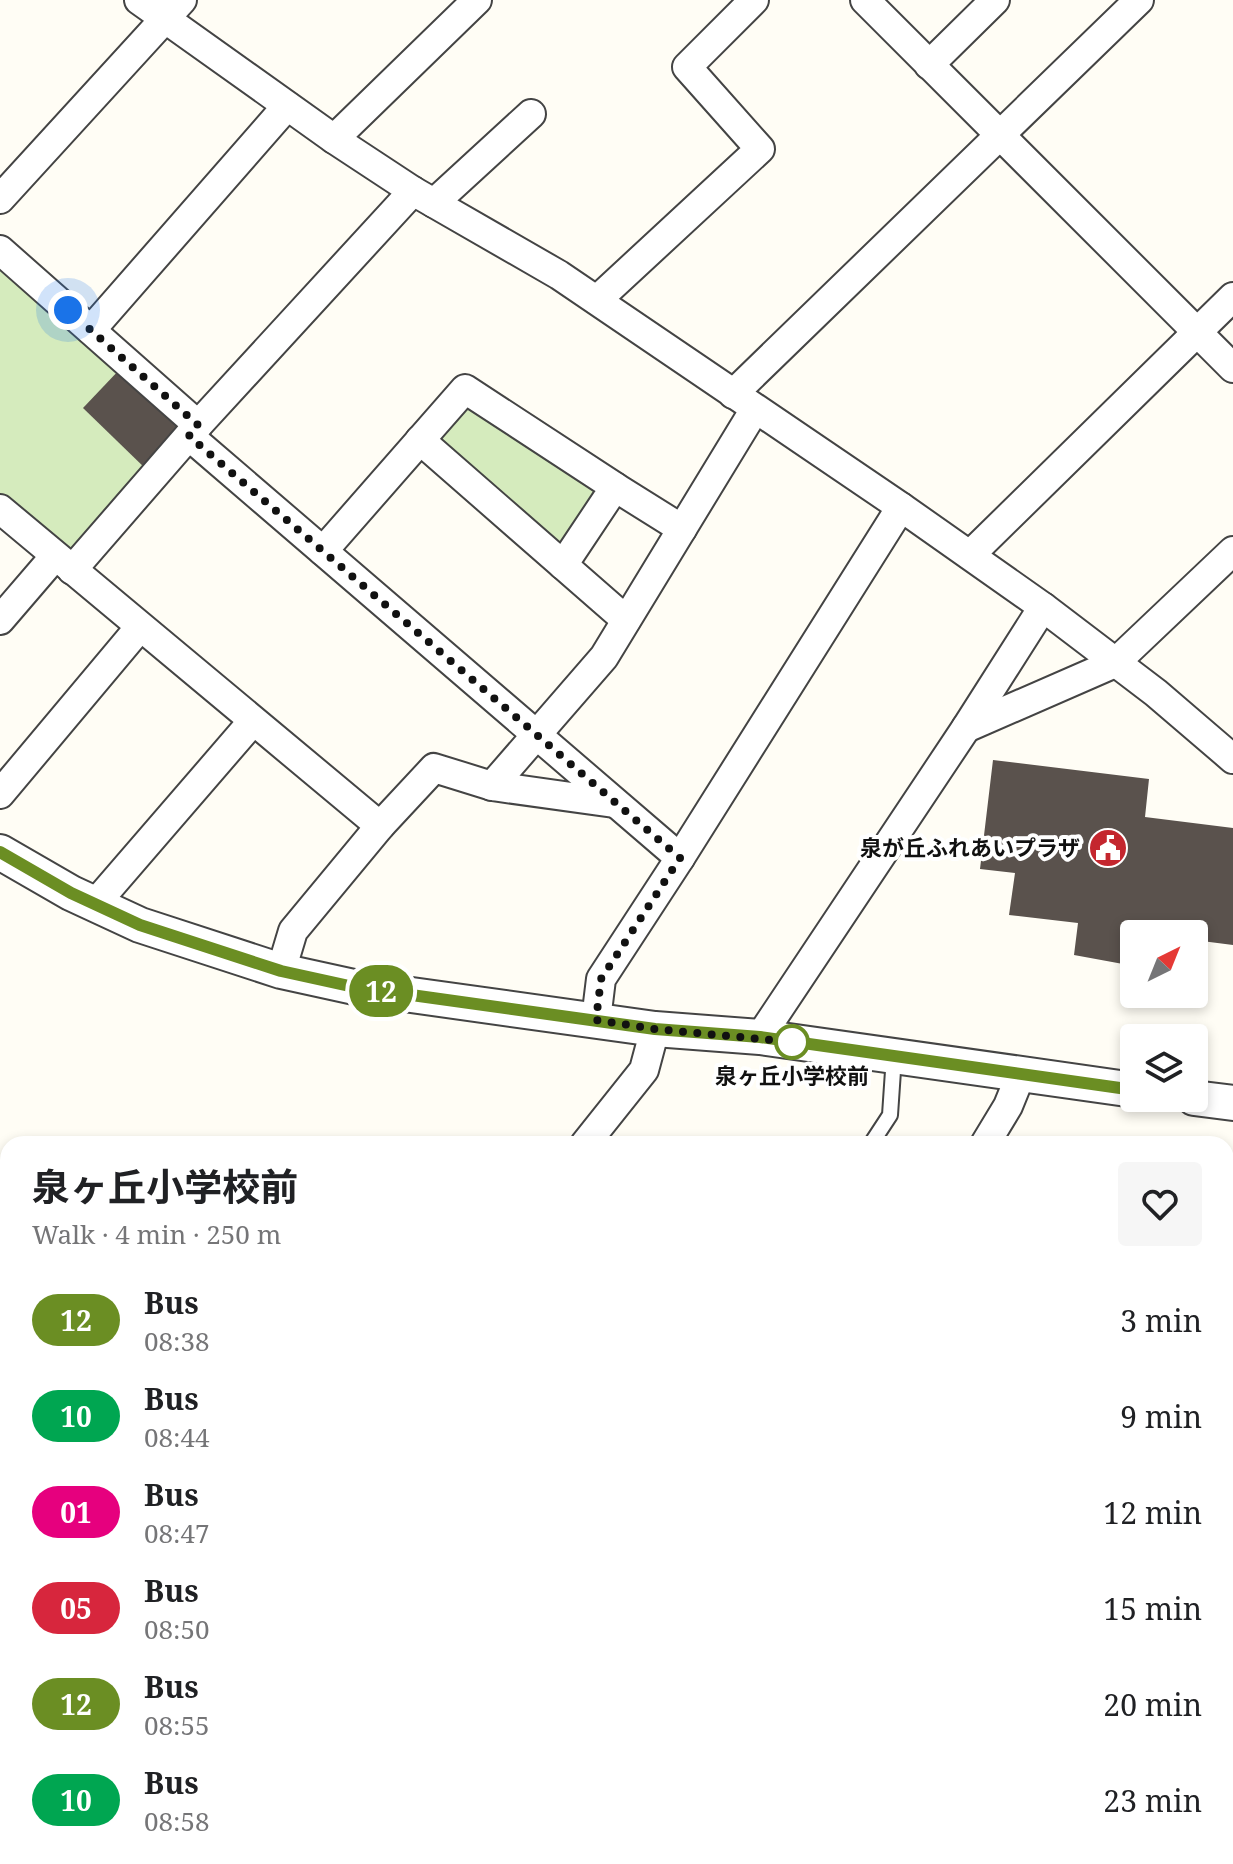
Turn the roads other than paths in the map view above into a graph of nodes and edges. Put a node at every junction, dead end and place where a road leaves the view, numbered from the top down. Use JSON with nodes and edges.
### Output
{"nodes":[{"id":1,"x":139,"y":0,"type":"edge"},
{"id":2,"x":477,"y":0,"type":"edge"},
{"id":3,"x":754,"y":0,"type":"edge"},
{"id":4,"x":865,"y":0,"type":"edge"},
{"id":5,"x":995,"y":0,"type":"edge"},
{"id":6,"x":1139,"y":0,"type":"edge"},
{"id":7,"x":173,"y":9,"type":"edge"},
{"id":8,"x":929,"y":65,"type":"junction"},
{"id":9,"x":287,"y":106,"type":"junction"},
{"id":10,"x":531,"y":114,"type":"dead end"},
{"id":11,"x":1000,"y":135,"type":"junction"},
{"id":12,"x":334,"y":139,"type":"junction"},
{"id":13,"x":423,"y":197,"type":"junction"},
{"id":14,"x":0,"y":199,"type":"edge"},
{"id":15,"x":0,"y":250,"type":"edge"},
{"id":16,"x":1233,"y":297,"type":"edge"},
{"id":17,"x":597,"y":300,"type":"junction"},
{"id":18,"x":91,"y":330,"type":"junction"},
{"id":19,"x":1197,"y":332,"type":"junction"},
{"id":20,"x":1233,"y":368,"type":"edge"},
{"id":21,"x":744,"y":401,"type":"junction"},
{"id":22,"x":194,"y":430,"type":"junction"},
{"id":23,"x":420,"y":440,"type":"junction"},
{"id":24,"x":615,"y":487,"type":"junction"},
{"id":25,"x":901,"y":507,"type":"junction"},
{"id":26,"x":0,"y":509,"type":"edge"},
{"id":27,"x":682,"y":529,"type":"junction"},
{"id":28,"x":323,"y":551,"type":"junction"},
{"id":29,"x":1233,"y":551,"type":"edge"},
{"id":30,"x":970,"y":555,"type":"junction"},
{"id":31,"x":63,"y":563,"type":"junction"},
{"id":32,"x":563,"y":565,"type":"junction"},
{"id":33,"x":1043,"y":607,"type":"junction"},
{"id":34,"x":0,"y":620,"type":"edge"},
{"id":35,"x":626,"y":620,"type":"junction"},
{"id":36,"x":140,"y":627,"type":"junction"},
{"id":37,"x":1115,"y":663,"type":"junction"},
{"id":38,"x":253,"y":721,"type":"junction"},
{"id":39,"x":966,"y":728,"type":"junction"},
{"id":40,"x":537,"y":736,"type":"junction"},
{"id":41,"x":1233,"y":759,"type":"edge"},
{"id":42,"x":492,"y":786,"type":"junction"},
{"id":43,"x":0,"y":794,"type":"edge"},
{"id":44,"x":615,"y":803,"type":"junction"},
{"id":45,"x":380,"y":826,"type":"junction"},
{"id":46,"x":0,"y":852,"type":"edge"},
{"id":47,"x":680,"y":858,"type":"junction"},
{"id":48,"x":95,"y":904,"type":"junction"},
{"id":49,"x":281,"y":971,"type":"junction"},
{"id":50,"x":596,"y":1020,"type":"junction"},
{"id":51,"x":655,"y":1029,"type":"junction"},
{"id":52,"x":760,"y":1037,"type":"junction"},
{"id":53,"x":894,"y":1056,"type":"junction"},
{"id":54,"x":1021,"y":1074,"type":"junction"},
{"id":55,"x":1120,"y":1088,"type":"edge"},
{"id":56,"x":1208,"y":1100,"type":"edge"},
{"id":57,"x":1233,"y":1103,"type":"edge"},
{"id":58,"x":591,"y":1136,"type":"edge"},
{"id":59,"x":876,"y":1136,"type":"edge"},
{"id":60,"x":990,"y":1136,"type":"edge"}],
"edges":[{"from":1,"to":7,"type":"street"},
{"from":2,"to":12,"type":"street"},
{"from":3,"to":17,"type":"street"},
{"from":4,"to":8,"type":"street"},
{"from":5,"to":8,"type":"street"},
{"from":6,"to":11,"type":"street"},
{"from":7,"to":9,"type":"street"},
{"from":7,"to":14,"type":"street"},
{"from":8,"to":11,"type":"street"},
{"from":9,"to":12,"type":"street"},
{"from":9,"to":18,"type":"street"},
{"from":10,"to":13,"type":"street"},
{"from":11,"to":19,"type":"street"},
{"from":11,"to":21,"type":"street"},
{"from":12,"to":13,"type":"street"},
{"from":13,"to":17,"type":"street"},
{"from":13,"to":22,"type":"street"},
{"from":15,"to":18,"type":"street"},
{"from":16,"to":19,"type":"street"},
{"from":17,"to":21,"type":"street"},
{"from":18,"to":22,"type":"street"},
{"from":19,"to":20,"type":"street"},
{"from":19,"to":30,"type":"street"},
{"from":21,"to":25,"type":"street"},
{"from":21,"to":27,"type":"street"},
{"from":22,"to":28,"type":"street"},
{"from":22,"to":31,"type":"street"},
{"from":23,"to":24,"type":"street"},
{"from":23,"to":28,"type":"street"},
{"from":23,"to":32,"type":"street"},
{"from":24,"to":27,"type":"street"},
{"from":24,"to":32,"type":"street"},
{"from":25,"to":30,"type":"street"},
{"from":25,"to":47,"type":"street"},
{"from":26,"to":31,"type":"street"},
{"from":27,"to":35,"type":"street"},
{"from":28,"to":40,"type":"street"},
{"from":29,"to":37,"type":"street"},
{"from":30,"to":33,"type":"street"},
{"from":31,"to":34,"type":"street"},
{"from":31,"to":36,"type":"street"},
{"from":32,"to":35,"type":"street"},
{"from":33,"to":37,"type":"street"},
{"from":33,"to":39,"type":"street"},
{"from":35,"to":40,"type":"street"},
{"from":36,"to":38,"type":"street"},
{"from":36,"to":43,"type":"street"},
{"from":37,"to":39,"type":"street"},
{"from":37,"to":41,"type":"street"},
{"from":38,"to":45,"type":"street"},
{"from":38,"to":48,"type":"street"},
{"from":39,"to":52,"type":"street"},
{"from":40,"to":42,"type":"street"},
{"from":40,"to":44,"type":"street"},
{"from":42,"to":44,"type":"street"},
{"from":42,"to":45,"type":"street"},
{"from":44,"to":47,"type":"street"},
{"from":45,"to":49,"type":"street"},
{"from":46,"to":48,"type":"street"},
{"from":47,"to":50,"type":"street"},
{"from":48,"to":49,"type":"street"},
{"from":49,"to":50,"type":"street"},
{"from":50,"to":51,"type":"street"},
{"from":51,"to":52,"type":"street"},
{"from":51,"to":58,"type":"street"},
{"from":52,"to":53,"type":"street"},
{"from":53,"to":54,"type":"street"},
{"from":53,"to":59,"type":"lane"},
{"from":54,"to":55,"type":"street"},
{"from":54,"to":60,"type":"street"},
{"from":56,"to":57,"type":"street"}]}
